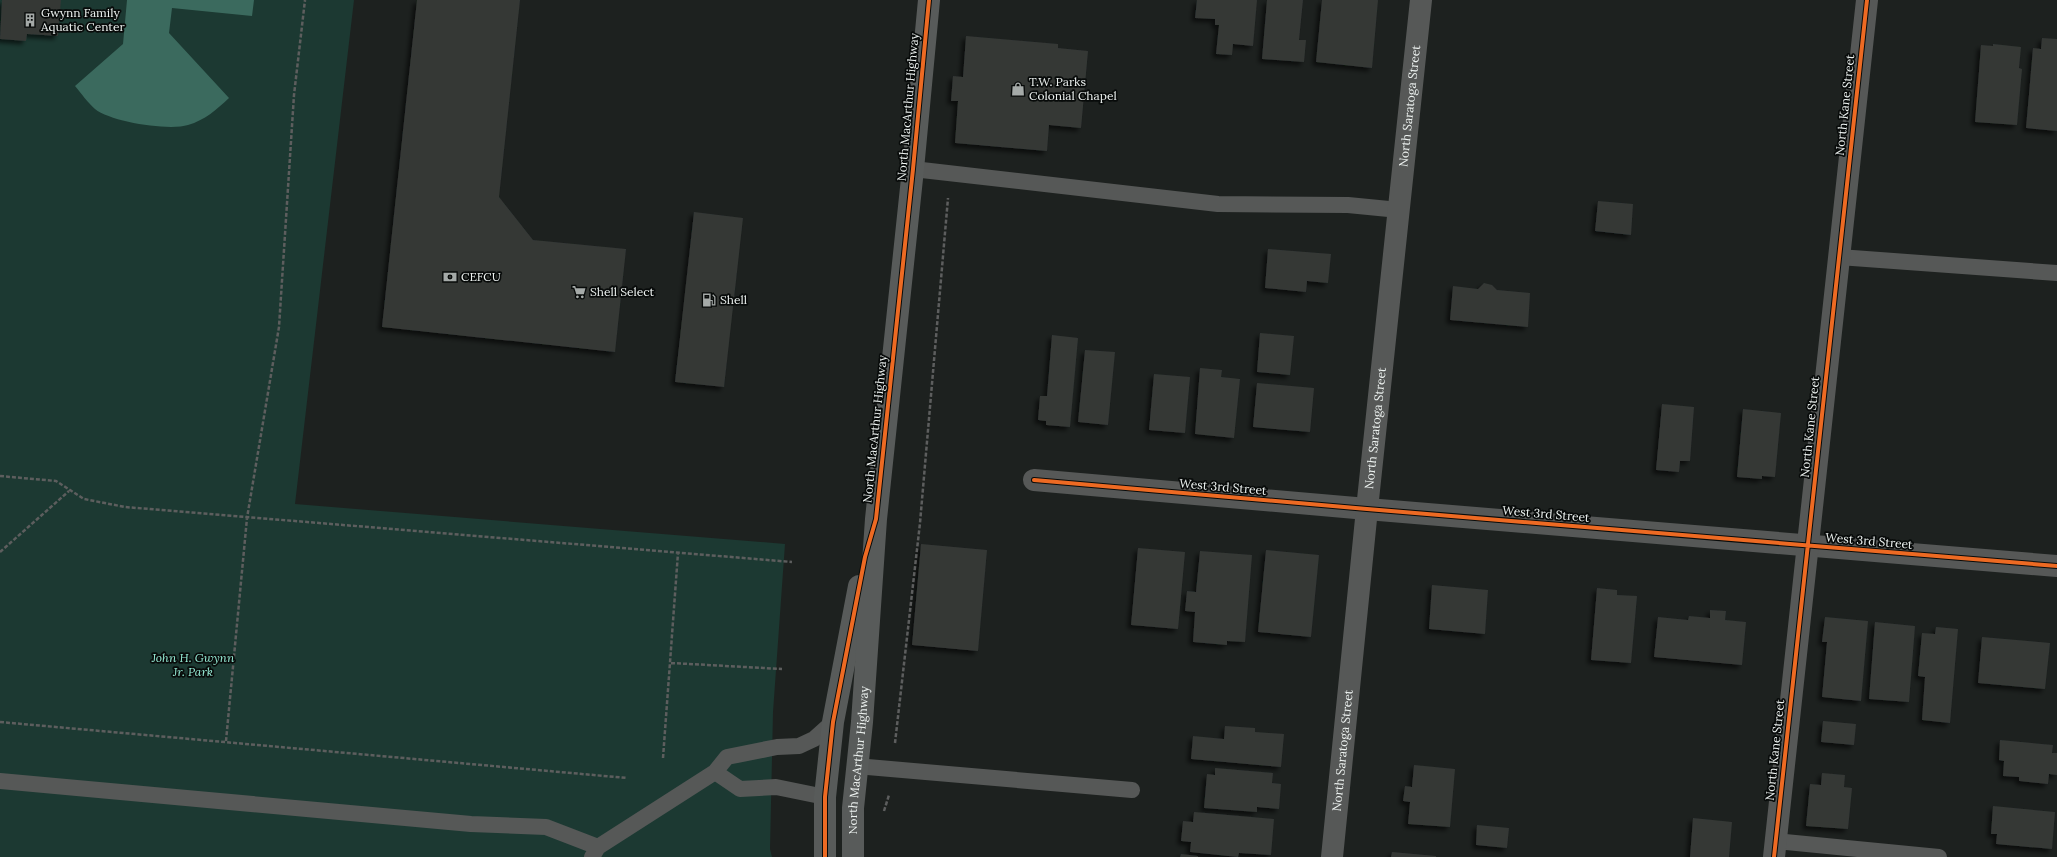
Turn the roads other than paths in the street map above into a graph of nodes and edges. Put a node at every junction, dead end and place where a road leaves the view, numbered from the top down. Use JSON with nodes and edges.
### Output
{"nodes":[{"id":1,"x":928,"y":0,"type":"edge"},
{"id":2,"x":1422,"y":0,"type":"edge"},
{"id":3,"x":1867,"y":0,"type":"edge"},
{"id":4,"x":913,"y":169,"type":"junction"},
{"id":5,"x":1399,"y":210,"type":"junction"},
{"id":6,"x":1839,"y":257,"type":"junction"},
{"id":7,"x":2057,"y":273,"type":"edge"},
{"id":8,"x":1034,"y":480,"type":"dead end"},
{"id":9,"x":1366,"y":509,"type":"junction"},
{"id":10,"x":876,"y":519,"type":"junction"},
{"id":11,"x":1807,"y":546,"type":"junction"},
{"id":12,"x":2057,"y":566,"type":"edge"},
{"id":13,"x":833,"y":722,"type":"junction"},
{"id":14,"x":856,"y":766,"type":"junction"},
{"id":15,"x":715,"y":772,"type":"junction"},
{"id":16,"x":0,"y":781,"type":"edge"},
{"id":17,"x":1132,"y":790,"type":"dead end"},
{"id":18,"x":825,"y":797,"type":"junction"},
{"id":19,"x":1775,"y":849,"type":"edge"},
{"id":20,"x":595,"y":852,"type":"edge"},
{"id":21,"x":825,"y":857,"type":"edge"},
{"id":22,"x":853,"y":857,"type":"edge"},
{"id":23,"x":1332,"y":857,"type":"edge"},
{"id":24,"x":1939,"y":857,"type":"edge"}],
"edges":[{"from":1,"to":4,"type":"main road","name":"North MacArthur Highway"},
{"from":2,"to":5,"type":"street","name":"North Saratoga Street"},
{"from":3,"to":6,"type":"street","name":"North Kane Street"},
{"from":4,"to":5,"type":"lane"},
{"from":4,"to":10,"type":"main road","name":"North MacArthur Highway"},
{"from":5,"to":9,"type":"street","name":"North Saratoga Street"},
{"from":6,"to":7,"type":"lane"},
{"from":6,"to":11,"type":"street","name":"North Kane Street"},
{"from":8,"to":9,"type":"street","name":"West 3rd Street"},
{"from":9,"to":11,"type":"street","name":"West 3rd Street"},
{"from":9,"to":23,"type":"street","name":"North Saratoga Street"},
{"from":10,"to":13,"type":"main road","name":"North MacArthur Highway"},
{"from":10,"to":14,"type":"main road","name":"North MacArthur Highway"},
{"from":11,"to":12,"type":"street","name":"West 3rd Street"},
{"from":11,"to":19,"type":"street","name":"North Kane Street"},
{"from":13,"to":15,"type":"lane"},
{"from":13,"to":18,"type":"main road","name":"North MacArthur Highway"},
{"from":14,"to":17,"type":"lane"},
{"from":14,"to":22,"type":"main road","name":"North MacArthur Highway"},
{"from":15,"to":18,"type":"lane"},
{"from":15,"to":20,"type":"lane"},
{"from":16,"to":20,"type":"lane"},
{"from":18,"to":21,"type":"main road","name":"North MacArthur Highway"},
{"from":19,"to":24,"type":"lane"}]}
